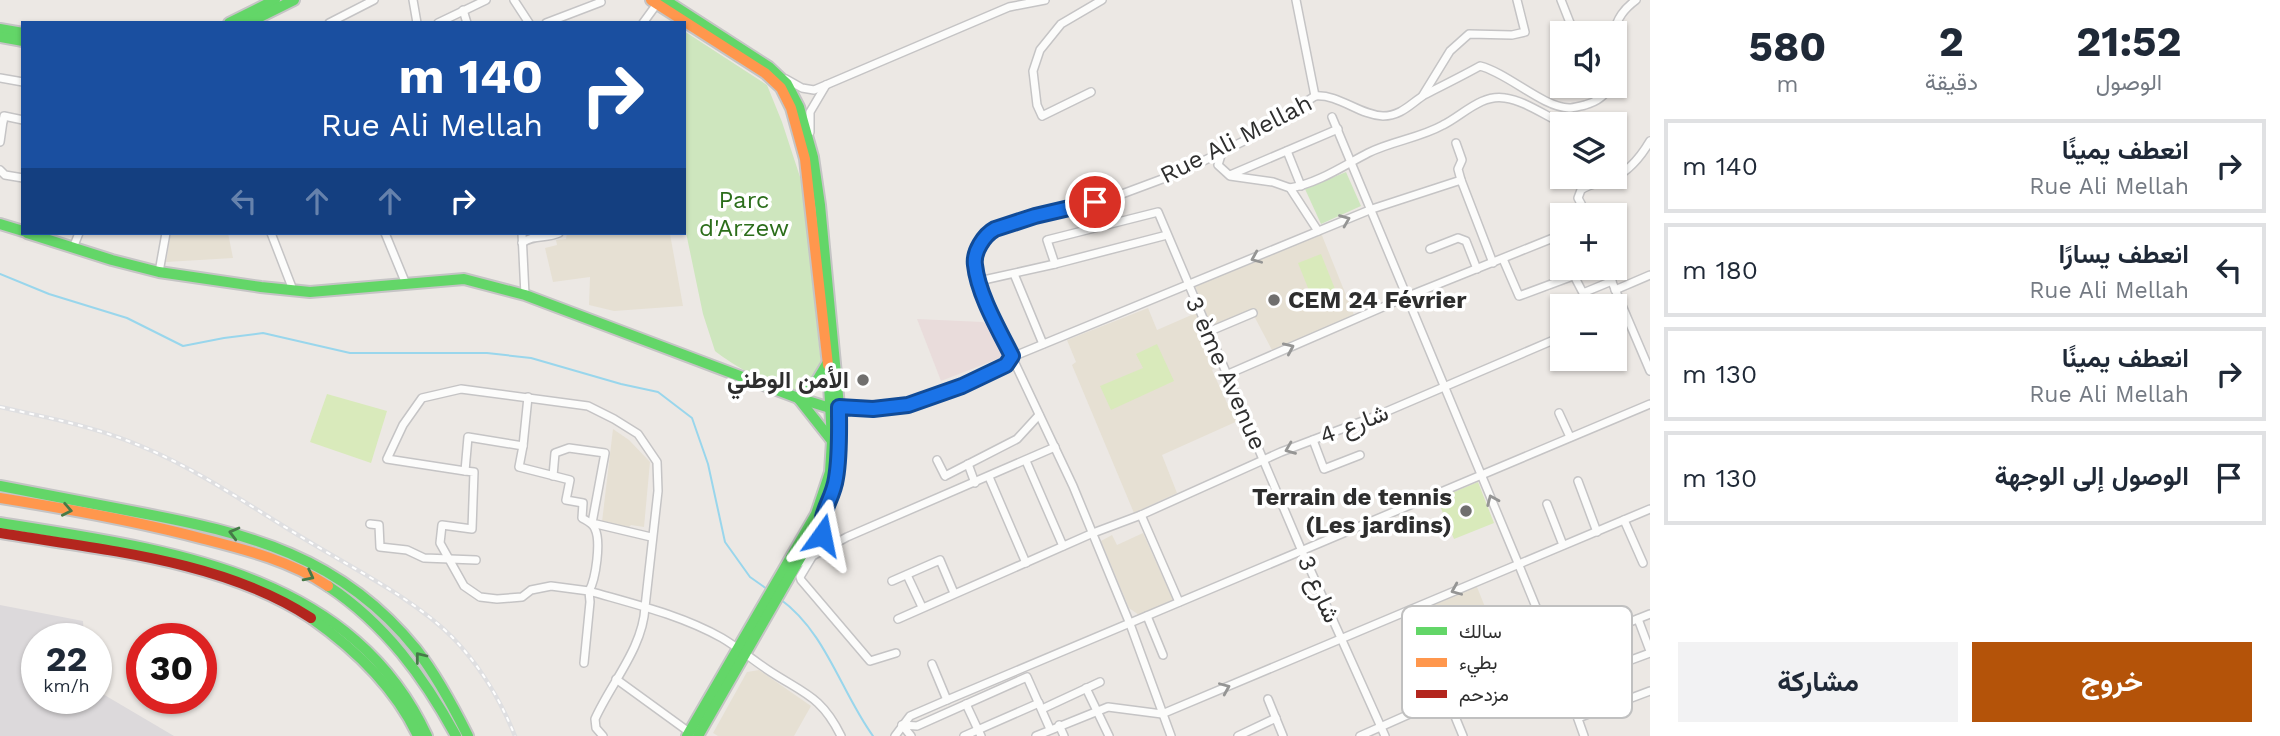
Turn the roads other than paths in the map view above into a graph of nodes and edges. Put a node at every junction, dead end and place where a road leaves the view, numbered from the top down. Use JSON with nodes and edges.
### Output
{"nodes":[{"id":1,"x":275,"y":0,"type":"edge"},
{"id":2,"x":294,"y":0,"type":"edge"},
{"id":3,"x":374,"y":0,"type":"edge"},
{"id":4,"x":413,"y":0,"type":"edge"},
{"id":5,"x":486,"y":0,"type":"edge"},
{"id":6,"x":513,"y":0,"type":"edge"},
{"id":7,"x":1045,"y":0,"type":"edge"},
{"id":8,"x":1102,"y":0,"type":"edge"},
{"id":9,"x":1296,"y":0,"type":"edge"},
{"id":10,"x":1517,"y":0,"type":"edge"},
{"id":11,"x":1561,"y":0,"type":"edge"},
{"id":12,"x":1636,"y":0,"type":"edge"},
{"id":13,"x":658,"y":1,"type":"edge"},
{"id":14,"x":588,"y":2,"type":"edge"},
{"id":15,"x":601,"y":2,"type":"dead end"},
{"id":16,"x":463,"y":10,"type":"junction"},
{"id":17,"x":233,"y":21,"type":"edge"},
{"id":18,"x":252,"y":21,"type":"edge"},
{"id":19,"x":333,"y":21,"type":"edge"},
{"id":20,"x":417,"y":21,"type":"edge"},
{"id":21,"x":442,"y":21,"type":"edge"},
{"id":22,"x":466,"y":21,"type":"edge"},
{"id":23,"x":528,"y":21,"type":"edge"},
{"id":24,"x":549,"y":21,"type":"edge"},
{"id":25,"x":644,"y":21,"type":"edge"},
{"id":26,"x":1569,"y":21,"type":"edge"},
{"id":27,"x":1617,"y":21,"type":"edge"},
{"id":28,"x":0,"y":29,"type":"edge"},
{"id":29,"x":21,"y":33,"type":"edge"},
{"id":30,"x":0,"y":37,"type":"edge"},
{"id":31,"x":21,"y":41,"type":"edge"},
{"id":32,"x":1438,"y":72,"type":"junction"},
{"id":33,"x":778,"y":74,"type":"junction"},
{"id":34,"x":0,"y":78,"type":"edge"},
{"id":35,"x":21,"y":82,"type":"edge"},
{"id":36,"x":1452,"y":82,"type":"junction"},
{"id":37,"x":827,"y":84,"type":"junction"},
{"id":38,"x":812,"y":90,"type":"junction"},
{"id":39,"x":1091,"y":92,"type":"dead end"},
{"id":40,"x":1315,"y":96,"type":"junction"},
{"id":41,"x":1423,"y":96,"type":"junction"},
{"id":42,"x":1599,"y":98,"type":"edge"},
{"id":43,"x":794,"y":106,"type":"junction"},
{"id":44,"x":1332,"y":117,"type":"dead end"},
{"id":45,"x":1550,"y":117,"type":"edge"},
{"id":46,"x":21,"y":120,"type":"edge"},
{"id":47,"x":2,"y":121,"type":"edge"},
{"id":48,"x":1338,"y":129,"type":"junction"},
{"id":49,"x":1650,"y":141,"type":"edge"},
{"id":50,"x":0,"y":142,"type":"edge"},
{"id":51,"x":1456,"y":143,"type":"dead end"},
{"id":52,"x":1223,"y":151,"type":"junction"},
{"id":53,"x":1287,"y":151,"type":"junction"},
{"id":54,"x":813,"y":158,"type":"junction"},
{"id":55,"x":1352,"y":163,"type":"junction"},
{"id":56,"x":0,"y":170,"type":"edge"},
{"id":57,"x":1230,"y":176,"type":"junction"},
{"id":58,"x":21,"y":178,"type":"edge"},
{"id":59,"x":1461,"y":180,"type":"junction"},
{"id":60,"x":1300,"y":186,"type":"junction"},
{"id":61,"x":1290,"y":188,"type":"junction"},
{"id":62,"x":1581,"y":203,"type":"edge"},
{"id":63,"x":1372,"y":209,"type":"junction"},
{"id":64,"x":0,"y":224,"type":"edge"},
{"id":65,"x":1318,"y":230,"type":"junction"},
{"id":66,"x":21,"y":231,"type":"edge"},
{"id":67,"x":34,"y":235,"type":"edge"},
{"id":68,"x":78,"y":235,"type":"edge"},
{"id":69,"x":166,"y":235,"type":"edge"},
{"id":70,"x":272,"y":235,"type":"edge"},
{"id":71,"x":386,"y":235,"type":"edge"},
{"id":72,"x":522,"y":235,"type":"edge"},
{"id":73,"x":555,"y":235,"type":"edge"},
{"id":74,"x":1167,"y":235,"type":"junction"},
{"id":75,"x":1550,"y":239,"type":"edge"},
{"id":76,"x":522,"y":243,"type":"junction"},
{"id":77,"x":73,"y":248,"type":"junction"},
{"id":78,"x":1430,"y":249,"type":"dead end"},
{"id":79,"x":1503,"y":259,"type":"junction"},
{"id":80,"x":1493,"y":263,"type":"junction"},
{"id":81,"x":1055,"y":264,"type":"junction"},
{"id":82,"x":1477,"y":269,"type":"junction"},
{"id":83,"x":159,"y":272,"type":"junction"},
{"id":84,"x":1014,"y":274,"type":"junction"},
{"id":85,"x":1650,"y":275,"type":"edge"},
{"id":86,"x":1562,"y":280,"type":"edge"},
{"id":87,"x":1575,"y":280,"type":"edge"},
{"id":88,"x":979,"y":281,"type":"junction"},
{"id":89,"x":1612,"y":281,"type":"joint"},
{"id":90,"x":406,"y":284,"type":"junction"},
{"id":91,"x":1187,"y":285,"type":"junction"},
{"id":92,"x":293,"y":290,"type":"junction"},
{"id":93,"x":1615,"y":290,"type":"junction"},
{"id":94,"x":1617,"y":294,"type":"edge"},
{"id":95,"x":525,"y":295,"type":"junction"},
{"id":96,"x":1406,"y":297,"type":"junction"},
{"id":97,"x":1253,"y":313,"type":"dead end"},
{"id":98,"x":1627,"y":317,"type":"edge"},
{"id":99,"x":1208,"y":332,"type":"junction"},
{"id":100,"x":1550,"y":342,"type":"edge"},
{"id":101,"x":1043,"y":344,"type":"junction"},
{"id":102,"x":1012,"y":356,"type":"junction"},
{"id":103,"x":828,"y":360,"type":"junction"},
{"id":104,"x":1650,"y":371,"type":"edge"},
{"id":105,"x":1226,"y":375,"type":"junction"},
{"id":106,"x":1444,"y":387,"type":"junction"},
{"id":107,"x":528,"y":397,"type":"junction"},
{"id":108,"x":798,"y":398,"type":"junction"},
{"id":109,"x":1650,"y":404,"type":"edge"},
{"id":110,"x":835,"y":407,"type":"junction"},
{"id":111,"x":1559,"y":413,"type":"dead end"},
{"id":112,"x":1039,"y":415,"type":"junction"},
{"id":113,"x":1570,"y":437,"type":"junction"},
{"id":114,"x":1313,"y":440,"type":"junction"},
{"id":115,"x":832,"y":441,"type":"junction"},
{"id":116,"x":523,"y":446,"type":"junction"},
{"id":117,"x":1055,"y":447,"type":"junction"},
{"id":118,"x":1360,"y":455,"type":"dead end"},
{"id":119,"x":937,"y":460,"type":"dead end"},
{"id":120,"x":1026,"y":461,"type":"junction"},
{"id":121,"x":1265,"y":461,"type":"junction"},
{"id":122,"x":968,"y":464,"type":"junction"},
{"id":123,"x":464,"y":471,"type":"junction"},
{"id":124,"x":1481,"y":474,"type":"junction"},
{"id":125,"x":553,"y":476,"type":"junction"},
{"id":126,"x":989,"y":477,"type":"junction"},
{"id":127,"x":1578,"y":481,"type":"dead end"},
{"id":128,"x":975,"y":483,"type":"junction"},
{"id":129,"x":0,"y":486,"type":"edge"},
{"id":130,"x":0,"y":498,"type":"edge"},
{"id":131,"x":1547,"y":503,"type":"dead end"},
{"id":132,"x":1650,"y":509,"type":"edge"},
{"id":133,"x":1141,"y":516,"type":"junction"},
{"id":134,"x":820,"y":520,"type":"junction"},
{"id":135,"x":1624,"y":520,"type":"junction"},
{"id":136,"x":0,"y":523,"type":"edge"},
{"id":137,"x":592,"y":523,"type":"junction"},
{"id":138,"x":370,"y":524,"type":"dead end"},
{"id":139,"x":1597,"y":532,"type":"junction"},
{"id":140,"x":0,"y":533,"type":"edge"},
{"id":141,"x":1093,"y":533,"type":"junction"},
{"id":142,"x":651,"y":537,"type":"junction"},
{"id":143,"x":1563,"y":545,"type":"junction"},
{"id":144,"x":1063,"y":546,"type":"junction"},
{"id":145,"x":824,"y":550,"type":"junction"},
{"id":146,"x":1301,"y":550,"type":"junction"},
{"id":147,"x":812,"y":556,"type":"junction"},
{"id":148,"x":451,"y":559,"type":"junction"},
{"id":149,"x":476,"y":560,"type":"dead end"},
{"id":150,"x":1026,"y":563,"type":"junction"},
{"id":151,"x":1518,"y":563,"type":"junction"},
{"id":152,"x":1643,"y":563,"type":"dead end"},
{"id":153,"x":797,"y":565,"type":"junction"},
{"id":154,"x":907,"y":575,"type":"junction"},
{"id":155,"x":782,"y":581,"type":"junction"},
{"id":156,"x":892,"y":581,"type":"dead end"},
{"id":157,"x":589,"y":591,"type":"junction"},
{"id":158,"x":954,"y":593,"type":"junction"},
{"id":159,"x":1179,"y":602,"type":"junction"},
{"id":160,"x":1418,"y":606,"type":"edge"},
{"id":161,"x":1536,"y":606,"type":"edge"},
{"id":162,"x":645,"y":607,"type":"junction"},
{"id":163,"x":922,"y":607,"type":"junction"},
{"id":164,"x":1402,"y":613,"type":"edge"},
{"id":165,"x":1650,"y":614,"type":"edge"},
{"id":166,"x":1147,"y":616,"type":"junction"},
{"id":167,"x":898,"y":619,"type":"dead end"},
{"id":168,"x":1638,"y":619,"type":"junction"},
{"id":169,"x":1632,"y":621,"type":"edge"},
{"id":170,"x":1130,"y":624,"type":"junction"},
{"id":171,"x":1341,"y":639,"type":"junction"},
{"id":172,"x":741,"y":651,"type":"junction"},
{"id":173,"x":1650,"y":652,"type":"edge"},
{"id":174,"x":895,"y":653,"type":"dead end"},
{"id":175,"x":1163,"y":654,"type":"dead end"},
{"id":176,"x":1632,"y":659,"type":"edge"},
{"id":177,"x":584,"y":663,"type":"dead end"},
{"id":178,"x":932,"y":664,"type":"dead end"},
{"id":179,"x":616,"y":679,"type":"junction"},
{"id":180,"x":1100,"y":682,"type":"dead end"},
{"id":181,"x":1086,"y":688,"type":"junction"},
{"id":182,"x":1650,"y":691,"type":"edge"},
{"id":183,"x":1632,"y":698,"type":"edge"},
{"id":184,"x":1268,"y":699,"type":"dead end"},
{"id":185,"x":947,"y":700,"type":"junction"},
{"id":186,"x":966,"y":704,"type":"junction"},
{"id":187,"x":1040,"y":706,"type":"junction"},
{"id":188,"x":1097,"y":711,"type":"junction"},
{"id":189,"x":1162,"y":714,"type":"junction"},
{"id":190,"x":1402,"y":717,"type":"edge"},
{"id":191,"x":1276,"y":718,"type":"junction"},
{"id":192,"x":1456,"y":718,"type":"edge"},
{"id":193,"x":1578,"y":718,"type":"edge"},
{"id":194,"x":902,"y":725,"type":"junction"},
{"id":195,"x":1059,"y":725,"type":"junction"},
{"id":196,"x":1381,"y":727,"type":"junction"},
{"id":197,"x":1051,"y":729,"type":"junction"},
{"id":198,"x":979,"y":733,"type":"edge"},
{"id":199,"x":599,"y":734,"type":"edge"},
{"id":200,"x":691,"y":735,"type":"edge"},
{"id":201,"x":418,"y":736,"type":"edge"},
{"id":202,"x":427,"y":736,"type":"edge"},
{"id":203,"x":456,"y":736,"type":"edge"},
{"id":204,"x":468,"y":736,"type":"edge"},
{"id":205,"x":841,"y":736,"type":"edge"},
{"id":206,"x":896,"y":736,"type":"edge"},
{"id":207,"x":911,"y":736,"type":"edge"},
{"id":208,"x":964,"y":736,"type":"edge"},
{"id":209,"x":1037,"y":736,"type":"edge"},
{"id":210,"x":1064,"y":736,"type":"edge"},
{"id":211,"x":1109,"y":736,"type":"edge"},
{"id":212,"x":1171,"y":736,"type":"edge"},
{"id":213,"x":1238,"y":736,"type":"edge"},
{"id":214,"x":1283,"y":736,"type":"edge"},
{"id":215,"x":1360,"y":736,"type":"edge"},
{"id":216,"x":1385,"y":736,"type":"edge"},
{"id":217,"x":1463,"y":736,"type":"edge"},
{"id":218,"x":1584,"y":736,"type":"edge"}],
"edges":[{"from":1,"to":17,"type":"main road"},
{"from":2,"to":18,"type":"main road"},
{"from":3,"to":19,"type":"street"},
{"from":4,"to":20,"type":"street"},
{"from":5,"to":16,"type":"street"},
{"from":6,"to":23,"type":"street"},
{"from":7,"to":37,"type":"street"},
{"from":8,"to":39,"type":"street"},
{"from":9,"to":40,"type":"street"},
{"from":10,"to":32,"type":"street"},
{"from":11,"to":26,"type":"street"},
{"from":12,"to":27,"type":"street"},
{"from":13,"to":25,"type":"street"},
{"from":13,"to":33,"type":"main road"},
{"from":13,"to":43,"type":"main road"},
{"from":14,"to":15,"type":"street"},
{"from":14,"to":24,"type":"street"},
{"from":16,"to":21,"type":"street"},
{"from":16,"to":22,"type":"street"},
{"from":28,"to":29,"type":"main road"},
{"from":30,"to":31,"type":"main road"},
{"from":32,"to":36,"type":"street"},
{"from":32,"to":41,"type":"street"},
{"from":33,"to":38,"type":"street"},
{"from":33,"to":43,"type":"main road"},
{"from":34,"to":35,"type":"street"},
{"from":36,"to":41,"type":"street","name":"Rue Ali Mellah"},
{"from":36,"to":42,"type":"street","name":"Rue Ali Mellah"},
{"from":37,"to":38,"type":"street"},
{"from":37,"to":43,"type":"street"},
{"from":37,"to":54,"type":"street"},
{"from":38,"to":43,"type":"street"},
{"from":40,"to":41,"type":"street","name":"Rue Ali Mellah"},
{"from":40,"to":52,"type":"street","name":"Rue Ali Mellah"},
{"from":43,"to":54,"type":"main road"},
{"from":43,"to":103,"type":"main road"},
{"from":44,"to":48,"type":"street"},
{"from":45,"to":55,"type":"street"},
{"from":46,"to":47,"type":"street"},
{"from":47,"to":50,"type":"street"},
{"from":48,"to":53,"type":"street"},
{"from":48,"to":55,"type":"street"},
{"from":49,"to":62,"type":"street"},
{"from":51,"to":59,"type":"street"},
{"from":52,"to":57,"type":"street"},
{"from":52,"to":88,"type":"street","name":"Rue Ali Mellah"},
{"from":53,"to":57,"type":"street"},
{"from":53,"to":60,"type":"street"},
{"from":54,"to":110,"type":"main road"},
{"from":55,"to":60,"type":"street"},
{"from":55,"to":63,"type":"street"},
{"from":56,"to":58,"type":"street"},
{"from":57,"to":61,"type":"street"},
{"from":59,"to":63,"type":"street"},
{"from":59,"to":80,"type":"street"},
{"from":60,"to":61,"type":"street"},
{"from":61,"to":65,"type":"street"},
{"from":65,"to":63,"type":"street","one_way":true},
{"from":63,"to":96,"type":"street"},
{"from":64,"to":66,"type":"main road"},
{"from":65,"to":91,"type":"street","one_way":true},
{"from":67,"to":77,"type":"main road"},
{"from":68,"to":77,"type":"street"},
{"from":69,"to":83,"type":"street"},
{"from":70,"to":92,"type":"street"},
{"from":71,"to":90,"type":"street"},
{"from":72,"to":76,"type":"street"},
{"from":73,"to":76,"type":"street"},
{"from":74,"to":81,"type":"street"},
{"from":74,"to":81,"type":"street"},
{"from":74,"to":91,"type":"street","name":"3 ème Avenue"},
{"from":75,"to":79,"type":"street"},
{"from":76,"to":95,"type":"street"},
{"from":77,"to":83,"type":"main road"},
{"from":78,"to":82,"type":"street"},
{"from":79,"to":80,"type":"street"},
{"from":79,"to":86,"type":"street"},
{"from":80,"to":82,"type":"street"},
{"from":81,"to":84,"type":"street"},
{"from":82,"to":96,"type":"street"},
{"from":83,"to":92,"type":"main road"},
{"from":84,"to":88,"type":"street"},
{"from":84,"to":101,"type":"street"},
{"from":85,"to":93,"type":"street"},
{"from":87,"to":89,"type":"street"},
{"from":88,"to":102,"type":"street","name":"Rue Ali Mellah"},
{"from":89,"to":93,"type":"street"},
{"from":90,"to":92,"type":"main road"},
{"from":90,"to":95,"type":"main road"},
{"from":91,"to":99,"type":"street","name":"3 ème Avenue"},
{"from":91,"to":101,"type":"street"},
{"from":93,"to":94,"type":"street"},
{"from":95,"to":108,"type":"main road"},
{"from":105,"to":96,"type":"street","one_way":true},
{"from":96,"to":106,"type":"street"},
{"from":97,"to":99,"type":"street"},
{"from":98,"to":104,"type":"street"},
{"from":99,"to":105,"type":"street","name":"3 ème Avenue"},
{"from":100,"to":106,"type":"street","name":"شارع 4"},
{"from":101,"to":102,"type":"street"},
{"from":102,"to":110,"type":"street"},
{"from":102,"to":112,"type":"street","name":"Rue Ali Mellah"},
{"from":103,"to":108,"type":"main road"},
{"from":103,"to":110,"type":"main road"},
{"from":105,"to":121,"type":"street","name":"3 ème Avenue"},
{"from":106,"to":114,"type":"street","name":"شارع 4"},
{"from":106,"to":124,"type":"street"},
{"from":107,"to":116,"type":"street"},
{"from":107,"to":123,"type":"street"},
{"from":107,"to":142,"type":"street"},
{"from":108,"to":110,"type":"main road"},
{"from":108,"to":115,"type":"main road"},
{"from":109,"to":113,"type":"street"},
{"from":110,"to":115,"type":"main road"},
{"from":110,"to":134,"type":"main road"},
{"from":111,"to":113,"type":"street"},
{"from":112,"to":117,"type":"street","name":"Rue Ali Mellah"},
{"from":112,"to":122,"type":"street"},
{"from":113,"to":124,"type":"street"},
{"from":114,"to":118,"type":"street"},
{"from":114,"to":121,"type":"street","name":"شارع 4","one_way":true},
{"from":115,"to":155,"type":"main road"},
{"from":116,"to":123,"type":"street"},
{"from":116,"to":125,"type":"street"},
{"from":117,"to":120,"type":"street"},
{"from":117,"to":141,"type":"street","name":"Rue Ali Mellah"},
{"from":119,"to":122,"type":"street"},
{"from":120,"to":126,"type":"street"},
{"from":120,"to":144,"type":"street"},
{"from":121,"to":133,"type":"street","name":"شارع 4"},
{"from":121,"to":146,"type":"street","name":"شارع 3"},
{"from":122,"to":128,"type":"street"},
{"from":123,"to":148,"type":"street"},
{"from":124,"to":146,"type":"street"},
{"from":151,"to":124,"type":"street","one_way":true},
{"from":125,"to":137,"type":"street"},
{"from":125,"to":137,"type":"street"},
{"from":126,"to":128,"type":"street"},
{"from":126,"to":150,"type":"street"},
{"from":127,"to":139,"type":"street"},
{"from":128,"to":145,"type":"street"},
{"from":204,"to":129,"type":"main road","one_way":true},
{"from":130,"to":203,"type":"main road","one_way":true},
{"from":131,"to":143,"type":"street"},
{"from":132,"to":135,"type":"street"},
{"from":133,"to":141,"type":"street","name":"شارع 4"},
{"from":133,"to":159,"type":"street"},
{"from":134,"to":145,"type":"street"},
{"from":134,"to":153,"type":"main road"},
{"from":135,"to":139,"type":"street"},
{"from":135,"to":152,"type":"street"},
{"from":136,"to":202,"type":"main road"},
{"from":137,"to":142,"type":"street"},
{"from":137,"to":157,"type":"street"},
{"from":138,"to":148,"type":"street"},
{"from":139,"to":143,"type":"street"},
{"from":140,"to":201,"type":"main road"},
{"from":141,"to":144,"type":"street","name":"شارع 4"},
{"from":141,"to":170,"type":"street","name":"Rue Ali Mellah"},
{"from":142,"to":162,"type":"street"},
{"from":143,"to":151,"type":"street"},
{"from":144,"to":150,"type":"street","name":"شارع 4"},
{"from":145,"to":147,"type":"street"},
{"from":146,"to":159,"type":"street"},
{"from":146,"to":171,"type":"street","name":"شارع 3"},
{"from":147,"to":153,"type":"street"},
{"from":147,"to":174,"type":"street"},
{"from":148,"to":149,"type":"street"},
{"from":148,"to":157,"type":"street"},
{"from":150,"to":158,"type":"street","name":"شارع 4"},
{"from":151,"to":160,"type":"street","one_way":true},
{"from":151,"to":161,"type":"street"},
{"from":153,"to":155,"type":"main road"},
{"from":154,"to":156,"type":"street"},
{"from":154,"to":158,"type":"street"},
{"from":154,"to":163,"type":"street"},
{"from":155,"to":172,"type":"main road"},
{"from":157,"to":162,"type":"street"},
{"from":157,"to":177,"type":"street"},
{"from":158,"to":163,"type":"street","name":"شارع 4"},
{"from":159,"to":166,"type":"street"},
{"from":162,"to":172,"type":"street"},
{"from":162,"to":179,"type":"street"},
{"from":163,"to":167,"type":"street","name":"شارع 4"},
{"from":164,"to":171,"type":"street","one_way":true},
{"from":165,"to":168,"type":"street"},
{"from":166,"to":170,"type":"street"},
{"from":166,"to":175,"type":"street"},
{"from":168,"to":169,"type":"street"},
{"from":168,"to":173,"type":"street"},
{"from":170,"to":185,"type":"street"},
{"from":170,"to":189,"type":"street","name":"Rue Ali Mellah"},
{"from":189,"to":171,"type":"street","one_way":true},
{"from":171,"to":196,"type":"street","name":"شارع 3"},
{"from":172,"to":200,"type":"main road"},
{"from":172,"to":205,"type":"street"},
{"from":173,"to":176,"type":"street"},
{"from":178,"to":185,"type":"street"},
{"from":179,"to":199,"type":"street"},
{"from":179,"to":200,"type":"street"},
{"from":180,"to":181,"type":"street"},
{"from":181,"to":187,"type":"street"},
{"from":181,"to":188,"type":"street"},
{"from":182,"to":183,"type":"street"},
{"from":184,"to":191,"type":"street"},
{"from":185,"to":194,"type":"street"},
{"from":186,"to":187,"type":"street"},
{"from":186,"to":194,"type":"street"},
{"from":186,"to":198,"type":"street"},
{"from":187,"to":197,"type":"street"},
{"from":187,"to":198,"type":"street"},
{"from":188,"to":189,"type":"street"},
{"from":188,"to":195,"type":"street"},
{"from":188,"to":211,"type":"street"},
{"from":189,"to":212,"type":"street","name":"Rue Ali Mellah"},
{"from":190,"to":196,"type":"street"},
{"from":191,"to":213,"type":"street"},
{"from":191,"to":214,"type":"street"},
{"from":192,"to":217,"type":"street"},
{"from":193,"to":218,"type":"street"},
{"from":194,"to":206,"type":"street"},
{"from":194,"to":207,"type":"street"},
{"from":195,"to":197,"type":"street"},
{"from":195,"to":210,"type":"street"},
{"from":196,"to":215,"type":"street"},
{"from":196,"to":216,"type":"street","name":"شارع 3"},
{"from":197,"to":209,"type":"street"},
{"from":198,"to":208,"type":"street"}]}
